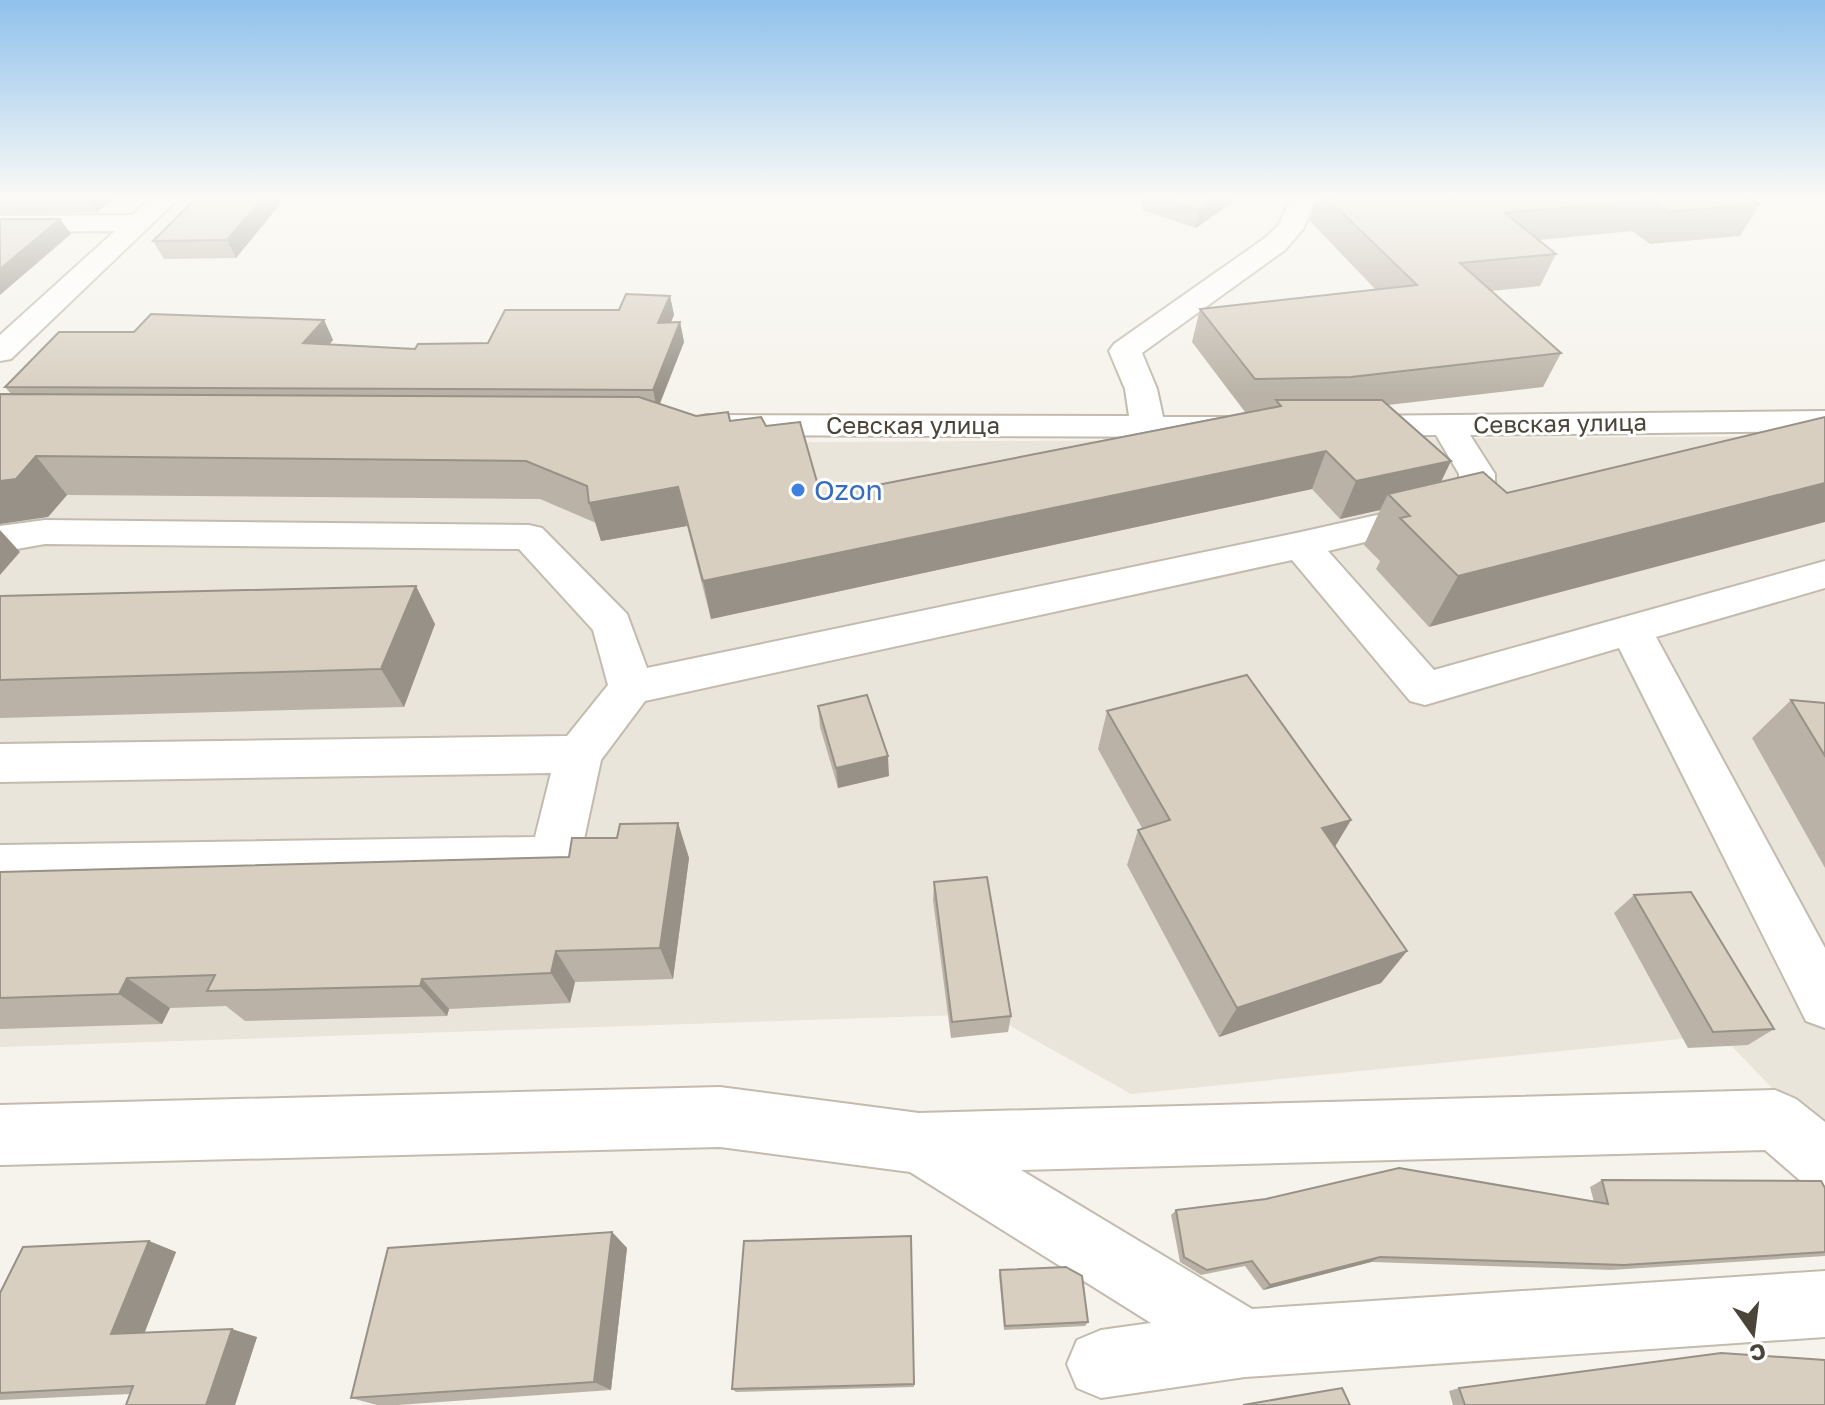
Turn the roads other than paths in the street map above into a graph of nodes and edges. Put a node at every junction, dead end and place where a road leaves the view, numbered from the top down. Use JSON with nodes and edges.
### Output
{"nodes":[{"id":1,"x":94,"y":264,"type":"edge"},
{"id":2,"x":1248,"y":264,"type":"edge"},
{"id":3,"x":0,"y":352,"type":"edge"},
{"id":4,"x":1825,"y":421,"type":"edge"},
{"id":5,"x":669,"y":425,"type":"edge"},
{"id":6,"x":1447,"y":425,"type":"junction"},
{"id":7,"x":1148,"y":426,"type":"junction"},
{"id":8,"x":1323,"y":426,"type":"edge"},
{"id":9,"x":1263,"y":427,"type":"edge"},
{"id":10,"x":0,"y":539,"type":"edge"},
{"id":11,"x":1301,"y":545,"type":"junction"},
{"id":12,"x":1825,"y":574,"type":"edge"},
{"id":13,"x":1631,"y":630,"type":"junction"},
{"id":14,"x":631,"y":688,"type":"junction"},
{"id":15,"x":579,"y":754,"type":"junction"},
{"id":16,"x":0,"y":763,"type":"edge"},
{"id":17,"x":0,"y":867,"type":"edge"},
{"id":18,"x":1825,"y":1002,"type":"edge"},
{"id":19,"x":0,"y":1135,"type":"edge"},
{"id":20,"x":919,"y":1143,"type":"junction"},
{"id":21,"x":1825,"y":1161,"type":"edge"},
{"id":22,"x":1825,"y":1304,"type":"edge"},
{"id":23,"x":1245,"y":1343,"type":"junction"},
{"id":24,"x":1101,"y":1364,"type":"dead end"}],
"edges":[{"from":1,"to":3,"type":"street"},
{"from":2,"to":7,"type":"street"},
{"from":4,"to":6,"type":"street","name":"Севская улица"},
{"from":5,"to":7,"type":"street","name":"Севская улица"},
{"from":6,"to":8,"type":"street","name":"Севская улица"},
{"from":6,"to":11,"type":"street"},
{"from":7,"to":9,"type":"street","name":"Севская улица"},
{"from":10,"to":14,"type":"street"},
{"from":11,"to":13,"type":"street"},
{"from":11,"to":14,"type":"street"},
{"from":12,"to":13,"type":"street"},
{"from":13,"to":18,"type":"street"},
{"from":14,"to":15,"type":"street"},
{"from":15,"to":16,"type":"street"},
{"from":15,"to":17,"type":"street"},
{"from":19,"to":20,"type":"street"},
{"from":20,"to":21,"type":"street"},
{"from":20,"to":23,"type":"street"},
{"from":22,"to":23,"type":"street"},
{"from":23,"to":24,"type":"street"}]}
